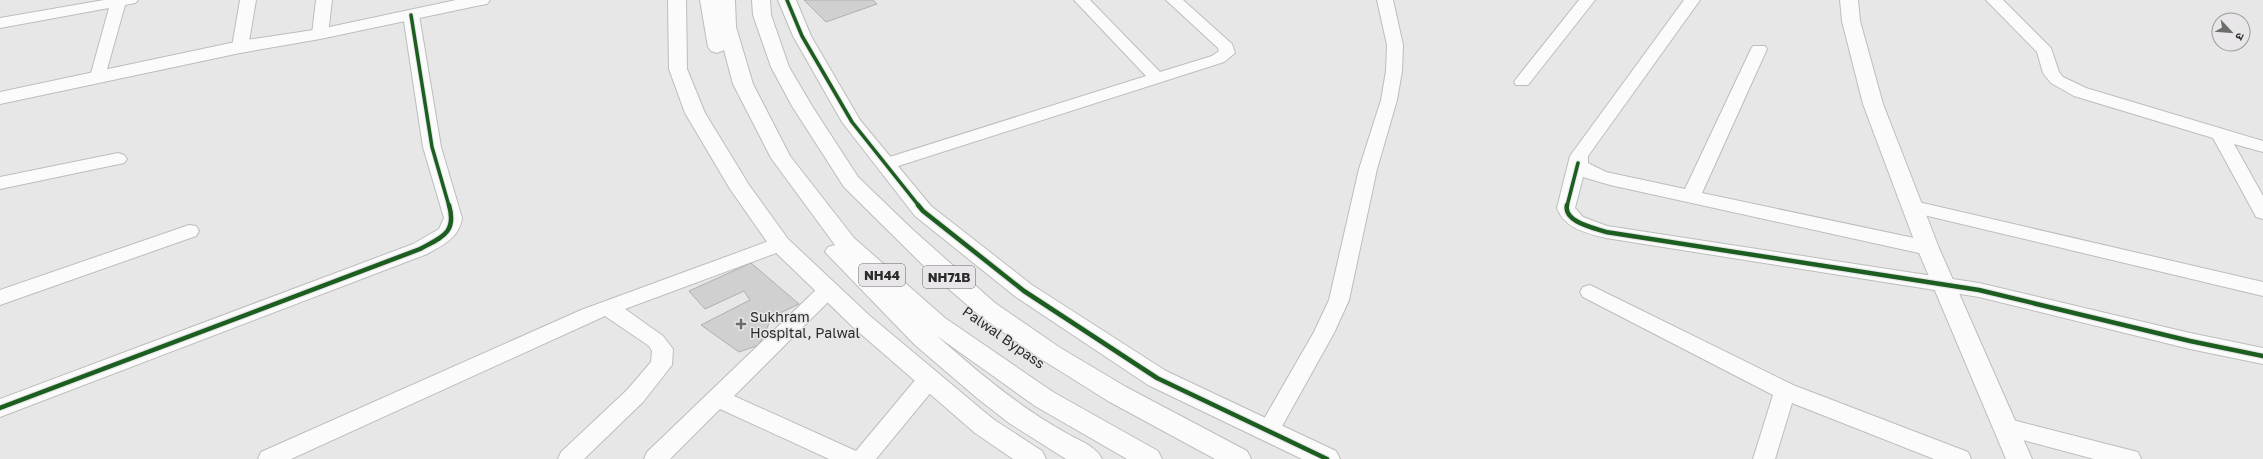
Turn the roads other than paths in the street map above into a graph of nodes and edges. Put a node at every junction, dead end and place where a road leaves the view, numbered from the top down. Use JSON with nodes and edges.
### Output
{"nodes":[{"id":1,"x":248,"y":0,"type":"edge"},
{"id":2,"x":324,"y":0,"type":"edge"},
{"id":3,"x":481,"y":0,"type":"edge"},
{"id":4,"x":677,"y":0,"type":"edge"},
{"id":5,"x":709,"y":0,"type":"edge"},
{"id":6,"x":726,"y":0,"type":"edge"},
{"id":7,"x":749,"y":0,"type":"edge"},
{"id":8,"x":761,"y":0,"type":"edge"},
{"id":9,"x":787,"y":0,"type":"edge"},
{"id":10,"x":1082,"y":0,"type":"edge"},
{"id":11,"x":1174,"y":0,"type":"edge"},
{"id":12,"x":1385,"y":0,"type":"edge"},
{"id":13,"x":1587,"y":0,"type":"edge"},
{"id":14,"x":1692,"y":0,"type":"edge"},
{"id":15,"x":1849,"y":0,"type":"edge"},
{"id":16,"x":1994,"y":0,"type":"edge"},
{"id":17,"x":124,"y":1,"type":"edge"},
{"id":18,"x":411,"y":14,"type":"junction"},
{"id":19,"x":0,"y":23,"type":"edge"},
{"id":20,"x":320,"y":34,"type":"junction"},
{"id":21,"x":240,"y":47,"type":"junction"},
{"id":22,"x":1759,"y":49,"type":"dead end"},
{"id":23,"x":98,"y":77,"type":"junction"},
{"id":24,"x":1158,"y":79,"type":"junction"},
{"id":25,"x":1522,"y":82,"type":"dead end"},
{"id":26,"x":0,"y":98,"type":"edge"},
{"id":27,"x":2220,"y":134,"type":"junction"},
{"id":28,"x":2263,"y":147,"type":"edge"},
{"id":29,"x":118,"y":159,"type":"dead end"},
{"id":30,"x":1578,"y":163,"type":"junction"},
{"id":31,"x":886,"y":164,"type":"junction"},
{"id":32,"x":0,"y":183,"type":"edge"},
{"id":33,"x":1691,"y":197,"type":"junction"},
{"id":34,"x":1914,"y":207,"type":"junction"},
{"id":35,"x":2263,"y":213,"type":"edge"},
{"id":36,"x":189,"y":231,"type":"dead end"},
{"id":37,"x":780,"y":244,"type":"junction"},
{"id":38,"x":1928,"y":248,"type":"junction"},
{"id":39,"x":1945,"y":284,"type":"junction"},
{"id":40,"x":2263,"y":289,"type":"edge"},
{"id":41,"x":828,"y":290,"type":"junction"},
{"id":42,"x":1590,"y":292,"type":"dead end"},
{"id":43,"x":0,"y":298,"type":"edge"},
{"id":44,"x":608,"y":308,"type":"junction"},
{"id":45,"x":2263,"y":356,"type":"edge"},
{"id":46,"x":929,"y":379,"type":"junction"},
{"id":47,"x":1785,"y":391,"type":"junction"},
{"id":48,"x":718,"y":398,"type":"junction"},
{"id":49,"x":0,"y":408,"type":"edge"},
{"id":50,"x":2005,"y":427,"type":"junction"},
{"id":51,"x":1268,"y":431,"type":"junction"},
{"id":52,"x":269,"y":459,"type":"edge"},
{"id":53,"x":569,"y":459,"type":"edge"},
{"id":54,"x":656,"y":459,"type":"edge"},
{"id":55,"x":851,"y":459,"type":"edge"},
{"id":56,"x":863,"y":459,"type":"edge"},
{"id":57,"x":1033,"y":459,"type":"edge"},
{"id":58,"x":1089,"y":459,"type":"edge"},
{"id":59,"x":1149,"y":459,"type":"edge"},
{"id":60,"x":1211,"y":459,"type":"edge"},
{"id":61,"x":1238,"y":459,"type":"edge"},
{"id":62,"x":1327,"y":459,"type":"edge"},
{"id":63,"x":1764,"y":459,"type":"edge"},
{"id":64,"x":1960,"y":459,"type":"edge"},
{"id":65,"x":2019,"y":459,"type":"edge"},
{"id":66,"x":2130,"y":459,"type":"edge"}],
"edges":[{"from":1,"to":21,"type":"street"},
{"from":2,"to":20,"type":"street"},
{"from":3,"to":18,"type":"main road"},
{"from":4,"to":37,"type":"main road"},
{"from":5,"to":58,"type":"main road"},
{"from":6,"to":59,"type":"main road","name":"Palwal Bypass","number":"NH44"},
{"from":7,"to":60,"type":"main road","name":"Palwal Bypass","number":"NH44"},
{"from":8,"to":61,"type":"main road","number":"NH71B"},
{"from":9,"to":31,"type":"main road"},
{"from":10,"to":24,"type":"street"},
{"from":11,"to":24,"type":"street"},
{"from":12,"to":51,"type":"street"},
{"from":13,"to":25,"type":"street"},
{"from":14,"to":30,"type":"street"},
{"from":15,"to":34,"type":"main road"},
{"from":16,"to":27,"type":"street"},
{"from":17,"to":19,"type":"street"},
{"from":17,"to":23,"type":"street"},
{"from":18,"to":20,"type":"main road"},
{"from":18,"to":49,"type":"street"},
{"from":20,"to":21,"type":"main road"},
{"from":21,"to":23,"type":"main road"},
{"from":22,"to":33,"type":"street"},
{"from":23,"to":26,"type":"main road"},
{"from":24,"to":31,"type":"street"},
{"from":27,"to":28,"type":"street"},
{"from":27,"to":35,"type":"street"},
{"from":29,"to":32,"type":"street"},
{"from":30,"to":33,"type":"street"},
{"from":30,"to":39,"type":"street"},
{"from":31,"to":51,"type":"main road"},
{"from":33,"to":38,"type":"street"},
{"from":34,"to":38,"type":"main road"},
{"from":34,"to":40,"type":"street"},
{"from":36,"to":43,"type":"street"},
{"from":37,"to":41,"type":"main road"},
{"from":37,"to":44,"type":"street"},
{"from":38,"to":39,"type":"main road"},
{"from":39,"to":45,"type":"street"},
{"from":39,"to":50,"type":"main road"},
{"from":41,"to":46,"type":"main road"},
{"from":41,"to":48,"type":"street"},
{"from":42,"to":47,"type":"street"},
{"from":44,"to":52,"type":"street"},
{"from":44,"to":53,"type":"street"},
{"from":46,"to":56,"type":"street"},
{"from":46,"to":57,"type":"main road"},
{"from":47,"to":63,"type":"street"},
{"from":47,"to":64,"type":"street"},
{"from":48,"to":54,"type":"street"},
{"from":48,"to":55,"type":"street"},
{"from":50,"to":65,"type":"main road"},
{"from":50,"to":66,"type":"street"},
{"from":51,"to":62,"type":"main road"}]}
